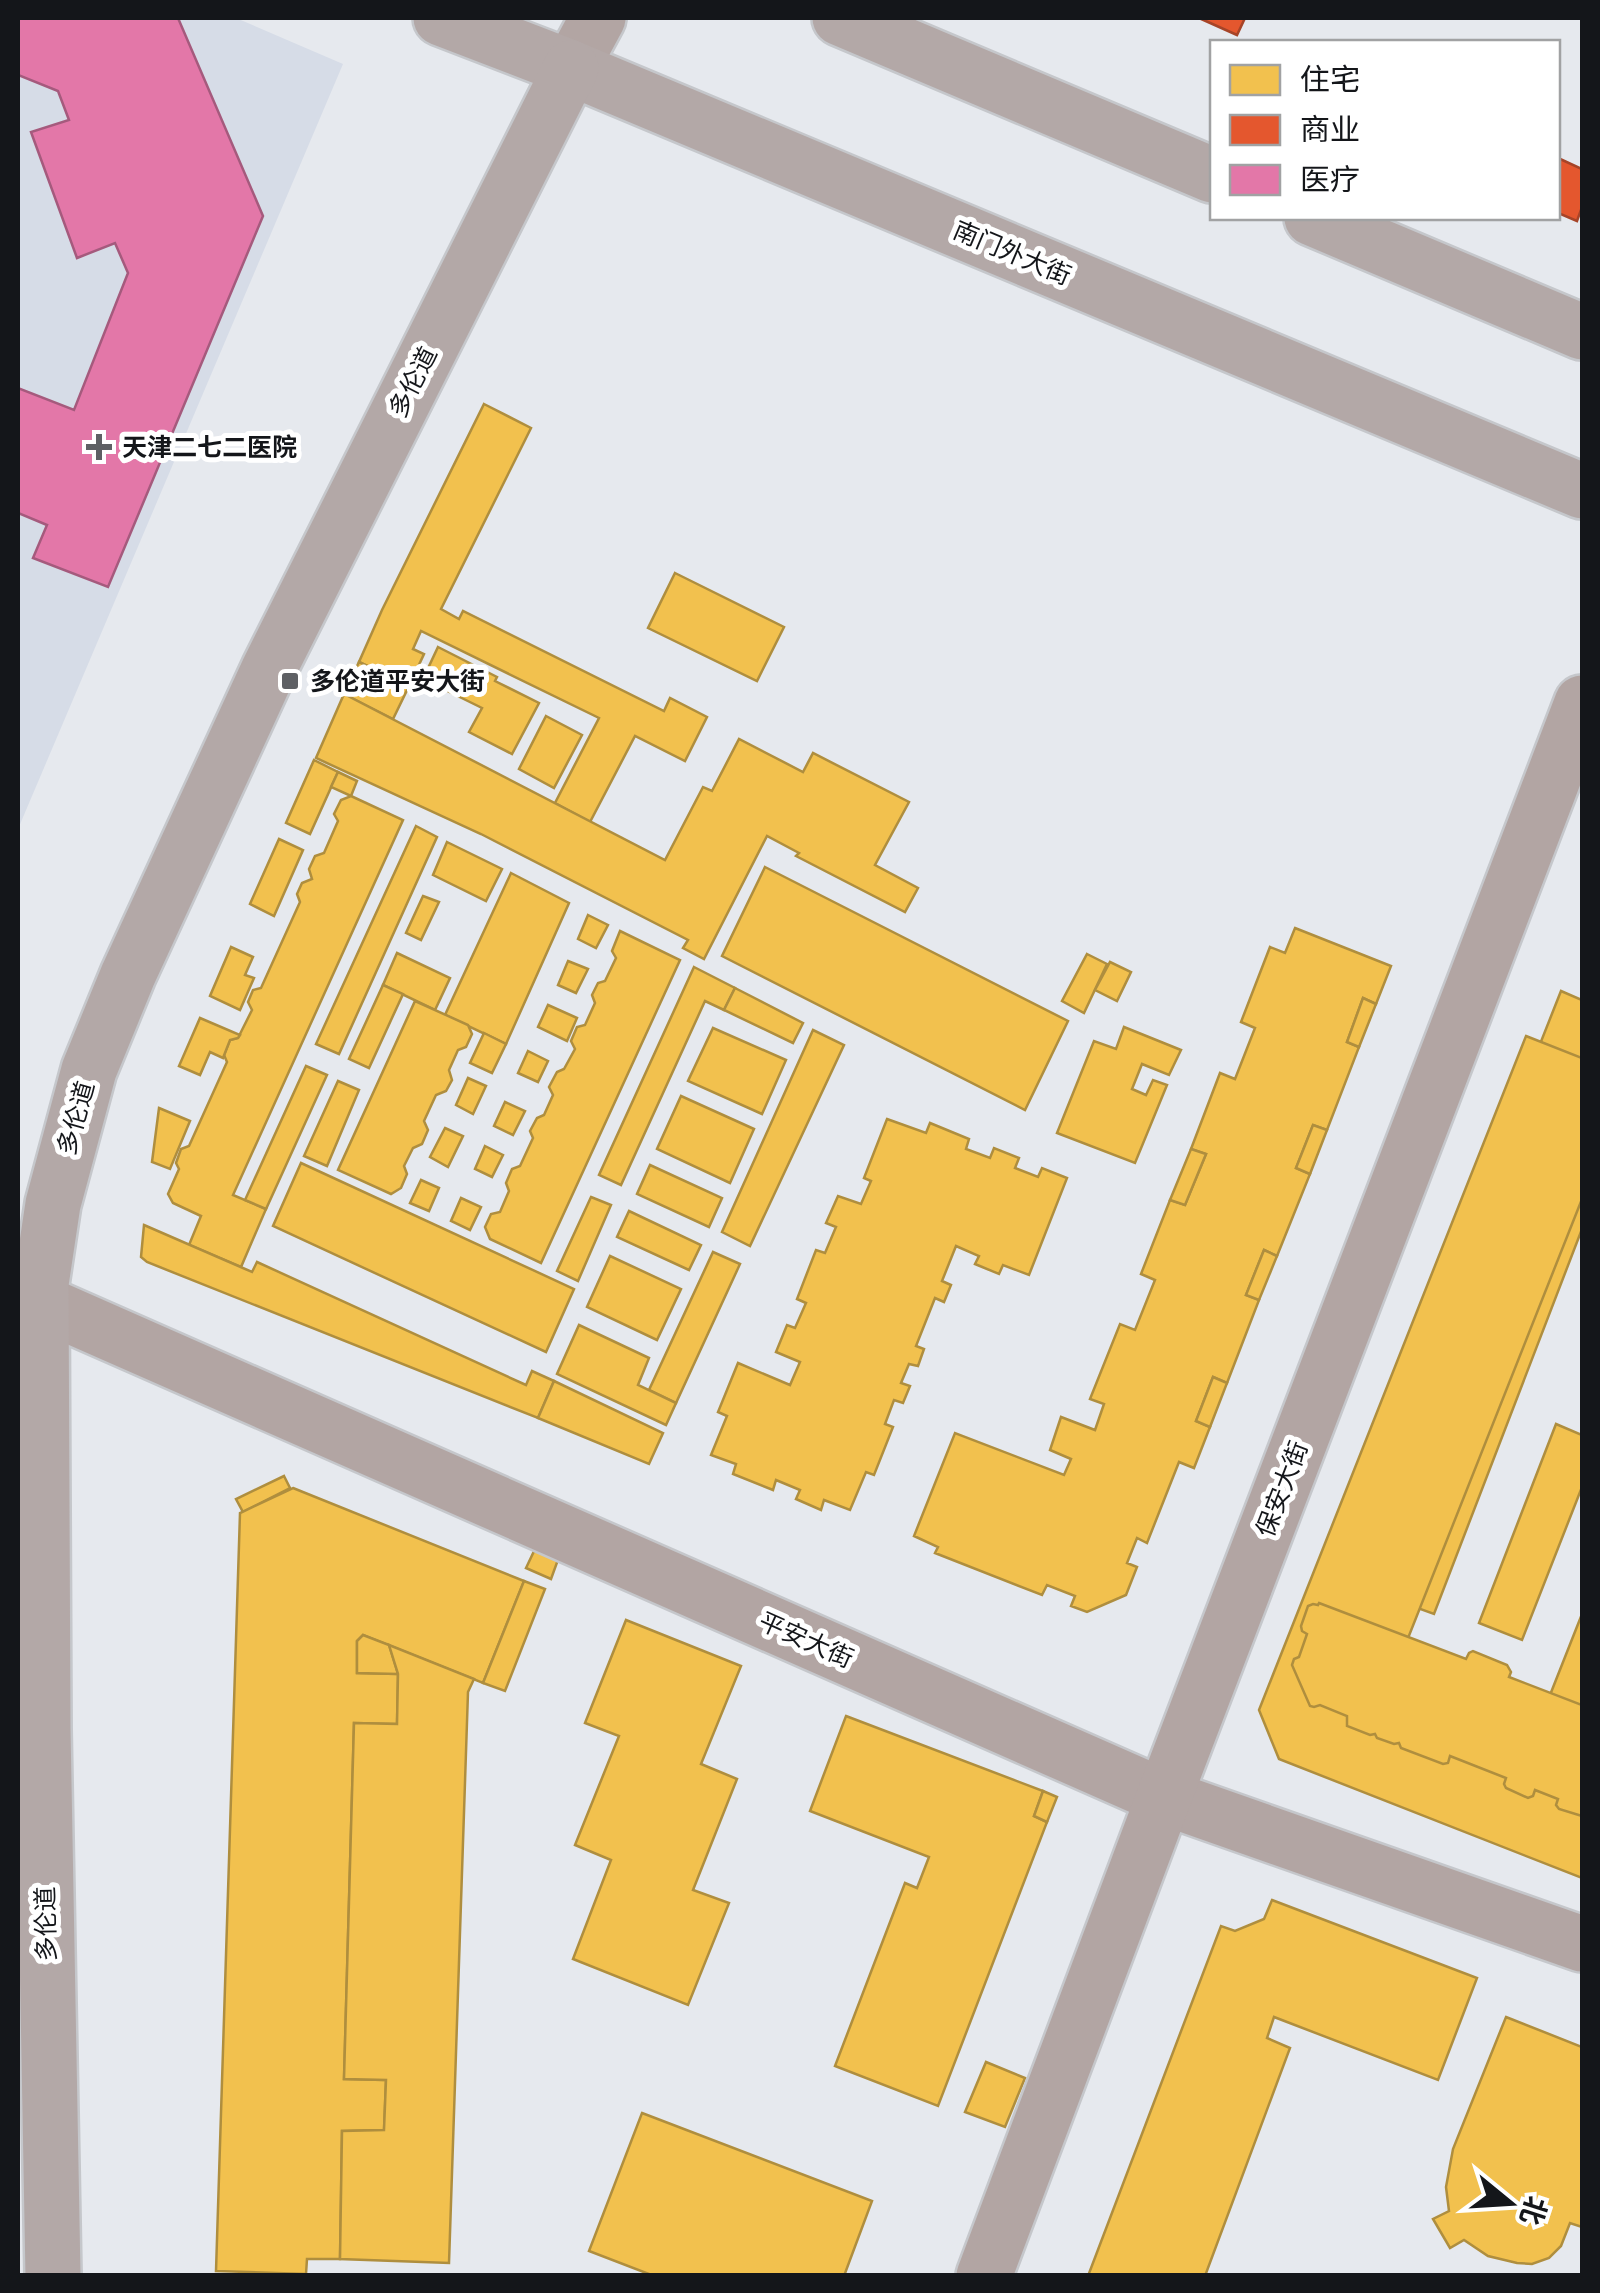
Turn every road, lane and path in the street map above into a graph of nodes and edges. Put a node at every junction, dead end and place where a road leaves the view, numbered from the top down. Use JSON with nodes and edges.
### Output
{"nodes":[{"id":1,"x":441,"y":18,"type":"edge"},
{"id":2,"x":598,"y":18,"type":"edge"},
{"id":3,"x":840,"y":18,"type":"edge"},
{"id":4,"x":571,"y":68,"type":"junction"},
{"id":5,"x":1210,"y":175,"type":"edge"},
{"id":6,"x":1317,"y":220,"type":"edge"},
{"id":7,"x":1582,"y":332,"type":"edge"},
{"id":8,"x":1582,"y":491,"type":"edge"},
{"id":9,"x":1582,"y":703,"type":"edge"},
{"id":10,"x":42,"y":1303,"type":"junction"},
{"id":11,"x":1164,"y":1797,"type":"junction"},
{"id":12,"x":1582,"y":1944,"type":"edge"},
{"id":13,"x":53,"y":2276,"type":"edge"},
{"id":14,"x":984,"y":2276,"type":"edge"}],
"edges":[{"from":1,"to":4,"type":"main road","name":"南门外大街"},
{"from":2,"to":4,"type":"street"},
{"from":3,"to":5,"type":"main road"},
{"from":4,"to":8,"type":"main road","name":"南门外大街"},
{"from":4,"to":10,"type":"main road","name":"多伦道"},
{"from":6,"to":7,"type":"main road"},
{"from":9,"to":11,"type":"street","name":"保安大街"},
{"from":10,"to":11,"type":"street","name":"平安大街"},
{"from":10,"to":13,"type":"main road","name":"多伦道"},
{"from":11,"to":12,"type":"street","name":"平安大街"},
{"from":11,"to":14,"type":"street","name":"保安大街"}]}
